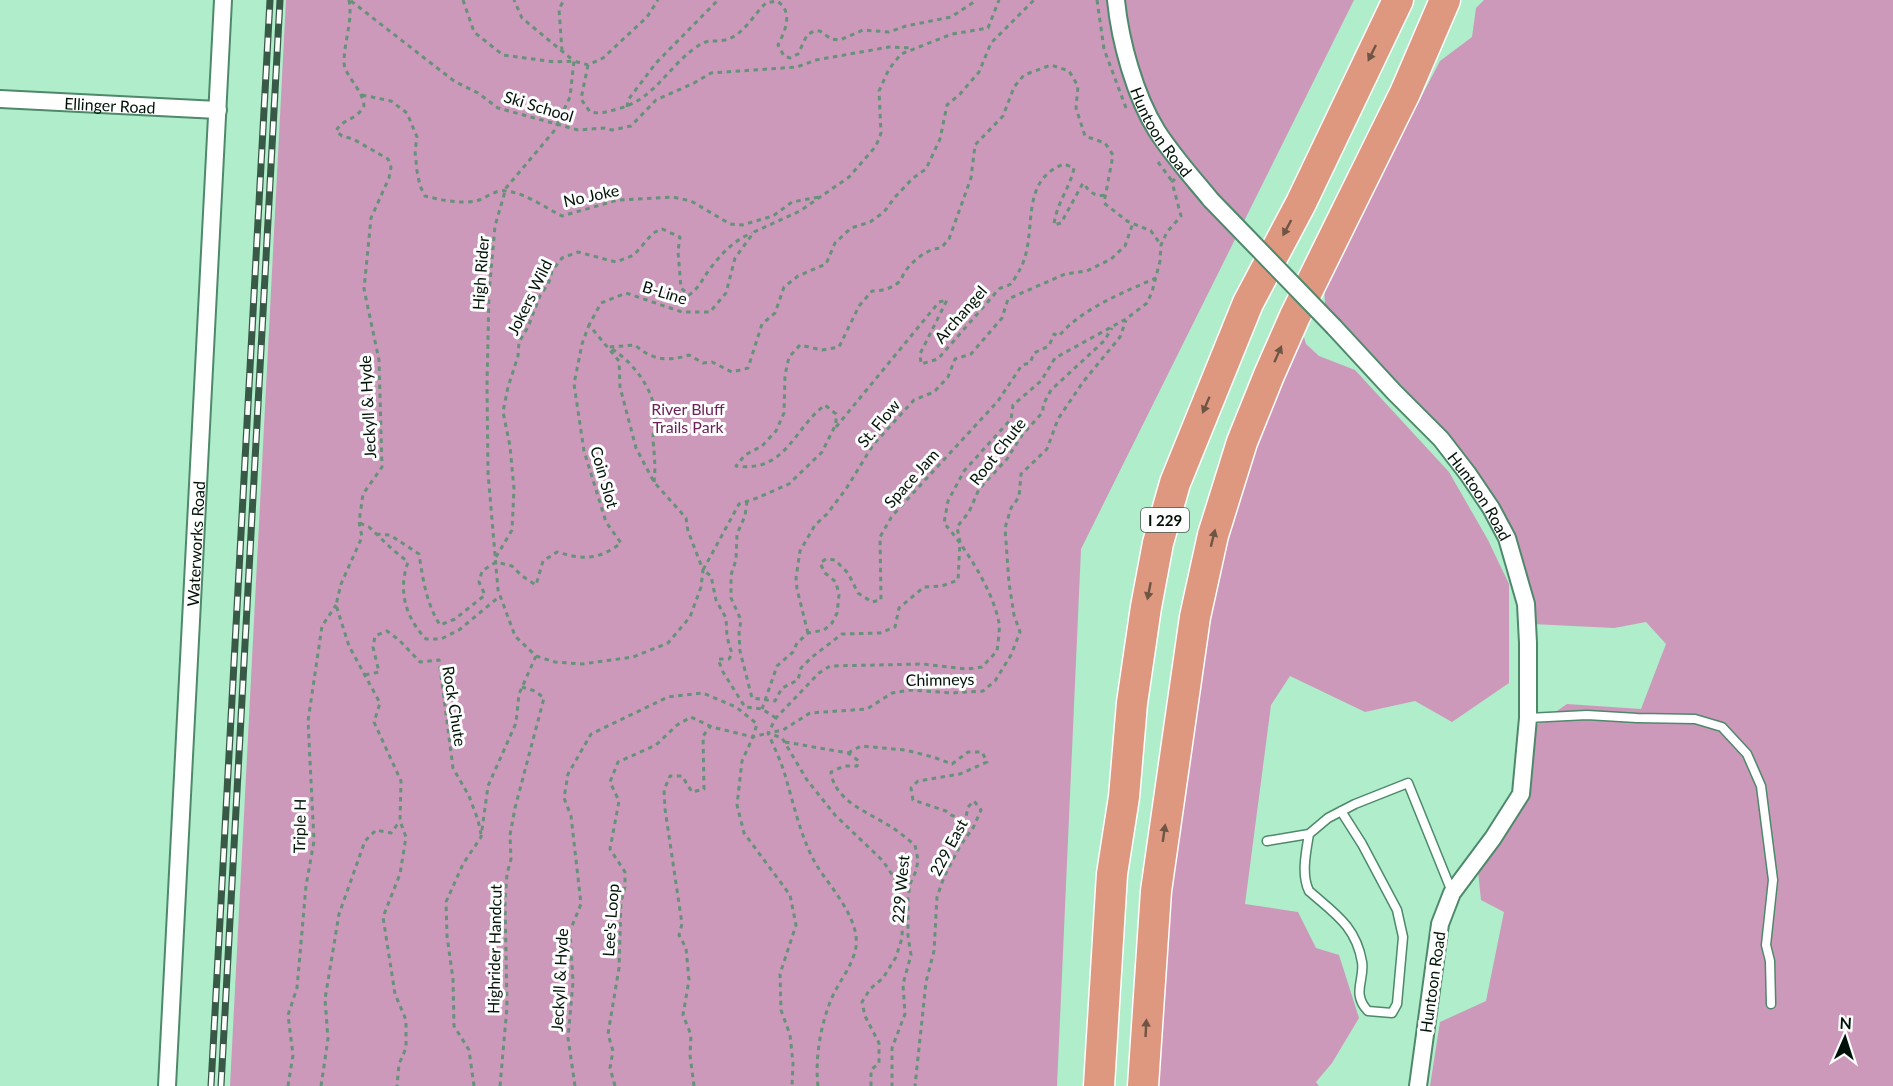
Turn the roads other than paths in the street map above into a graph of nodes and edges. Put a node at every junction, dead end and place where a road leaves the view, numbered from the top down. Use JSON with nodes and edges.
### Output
{"nodes":[{"id":1,"x":223,"y":0,"type":"edge"},
{"id":2,"x":1116,"y":0,"type":"edge"},
{"id":3,"x":1398,"y":0,"type":"edge"},
{"id":4,"x":1445,"y":0,"type":"edge"},
{"id":5,"x":0,"y":99,"type":"edge"},
{"id":6,"x":218,"y":110,"type":"junction"},
{"id":7,"x":1528,"y":717,"type":"junction"},
{"id":8,"x":1341,"y":811,"type":"junction"},
{"id":9,"x":1309,"y":834,"type":"junction"},
{"id":10,"x":1267,"y":841,"type":"dead end"},
{"id":11,"x":1452,"y":893,"type":"junction"},
{"id":12,"x":1771,"y":1004,"type":"dead end"},
{"id":13,"x":167,"y":1086,"type":"edge"},
{"id":14,"x":1099,"y":1086,"type":"edge"},
{"id":15,"x":1143,"y":1086,"type":"edge"},
{"id":16,"x":1418,"y":1086,"type":"edge"}],
"edges":[{"from":1,"to":6,"type":"street","name":"Waterworks Road"},
{"from":2,"to":7,"type":"street","name":"Huntoon Road","bridge":true},
{"from":3,"to":14,"type":"highway","number":"I 229","one_way":true},
{"from":15,"to":4,"type":"highway","number":"I 229","one_way":true},
{"from":5,"to":6,"type":"street","name":"Ellinger Road"},
{"from":6,"to":13,"type":"street","name":"Waterworks Road"},
{"from":7,"to":11,"type":"street","name":"Huntoon Road"},
{"from":7,"to":12,"type":"lane"},
{"from":8,"to":9,"type":"lane"},
{"from":8,"to":9,"type":"lane"},
{"from":8,"to":11,"type":"lane"},
{"from":9,"to":10,"type":"lane"},
{"from":11,"to":16,"type":"street","name":"Huntoon Road"}]}
